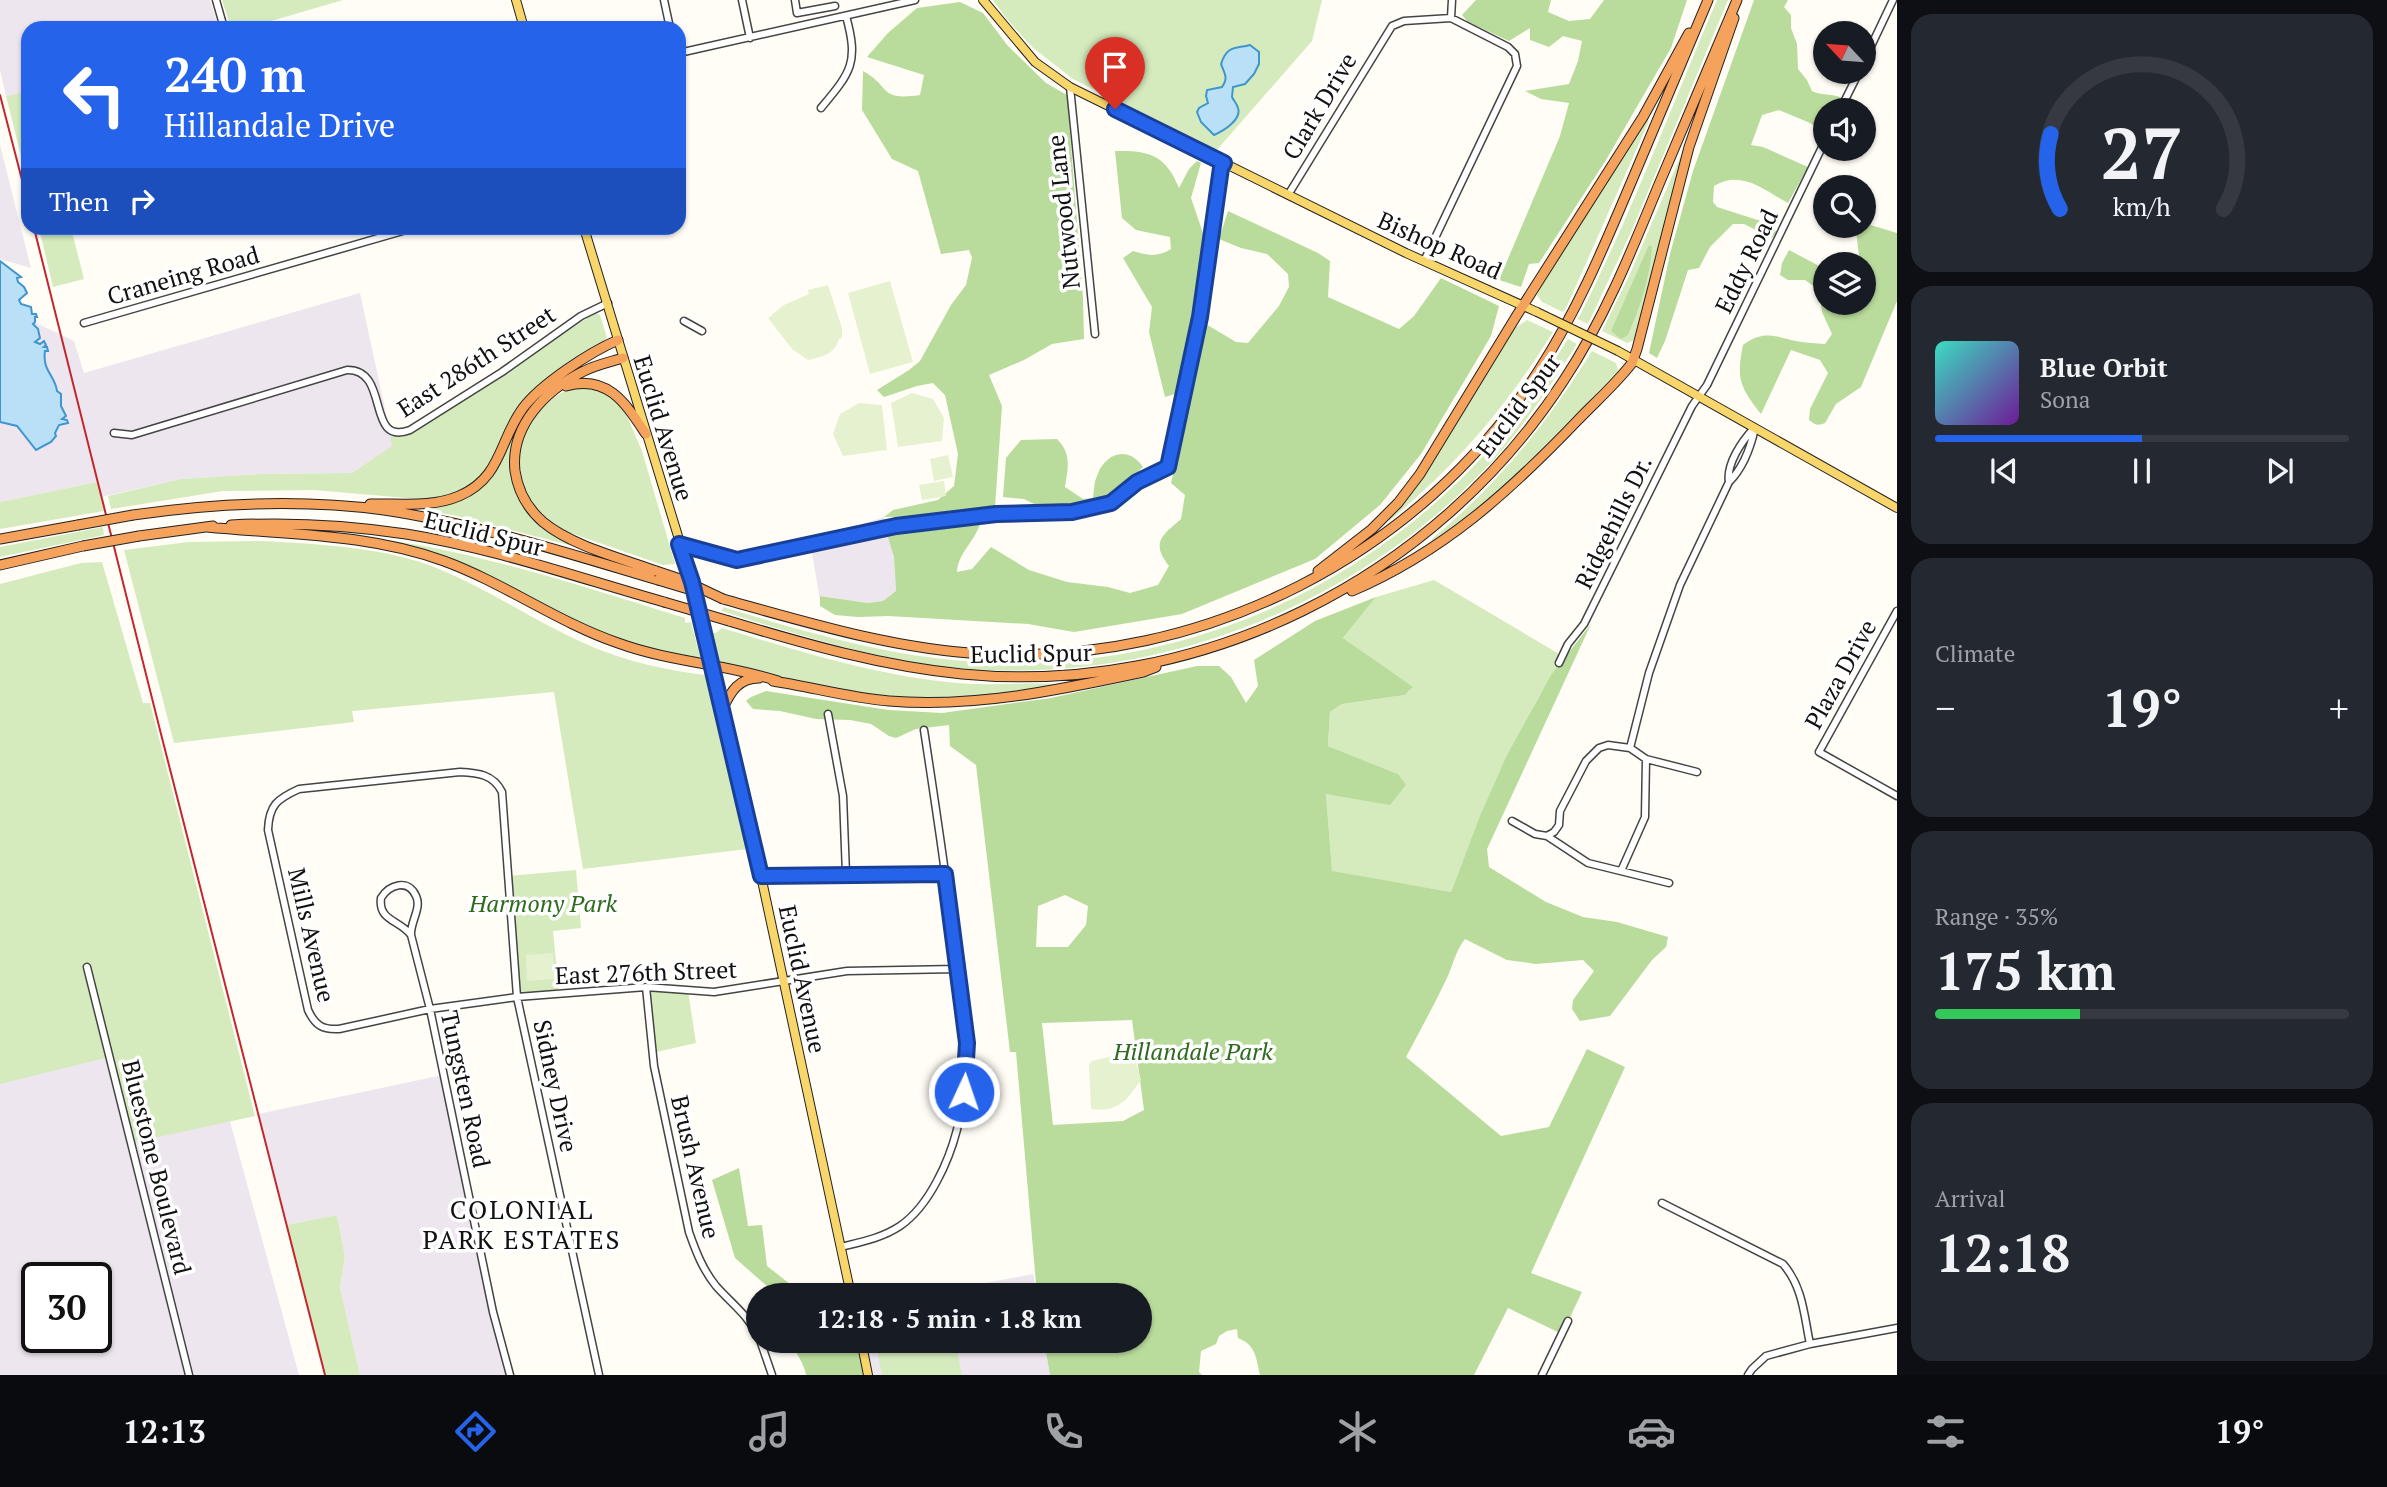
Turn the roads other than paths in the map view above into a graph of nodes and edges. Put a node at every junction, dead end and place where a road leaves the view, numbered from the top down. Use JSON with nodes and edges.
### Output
{"nodes":[{"id":1,"x":216,"y":0,"type":"edge"},
{"id":2,"x":516,"y":0,"type":"edge"},
{"id":3,"x":664,"y":0,"type":"edge"},
{"id":4,"x":742,"y":0,"type":"edge"},
{"id":5,"x":794,"y":0,"type":"edge"},
{"id":6,"x":876,"y":0,"type":"edge"},
{"id":7,"x":915,"y":0,"type":"edge"},
{"id":8,"x":982,"y":0,"type":"edge"},
{"id":9,"x":1452,"y":0,"type":"edge"},
{"id":10,"x":1738,"y":0,"type":"edge"},
{"id":11,"x":1894,"y":0,"type":"edge"},
{"id":12,"x":1707,"y":2,"type":"edge"},
{"id":13,"x":834,"y":3,"type":"edge"},
{"id":14,"x":877,"y":9,"type":"junction"},
{"id":15,"x":797,"y":13,"type":"junction"},
{"id":16,"x":846,"y":16,"type":"junction"},
{"id":17,"x":837,"y":18,"type":"junction"},
{"id":18,"x":1451,"y":18,"type":"junction"},
{"id":19,"x":222,"y":21,"type":"edge"},
{"id":20,"x":522,"y":21,"type":"edge"},
{"id":21,"x":668,"y":21,"type":"edge"},
{"id":22,"x":800,"y":26,"type":"junction"},
{"id":23,"x":750,"y":37,"type":"junction"},
{"id":24,"x":1876,"y":37,"type":"edge"},
{"id":25,"x":686,"y":52,"type":"edge"},
{"id":26,"x":1070,"y":87,"type":"junction"},
{"id":27,"x":821,"y":108,"type":"dead end"},
{"id":28,"x":1815,"y":161,"type":"edge"},
{"id":29,"x":1224,"y":163,"type":"junction"},
{"id":30,"x":1288,"y":195,"type":"junction"},
{"id":31,"x":389,"y":235,"type":"edge"},
{"id":32,"x":586,"y":235,"type":"edge"},
{"id":33,"x":1424,"y":261,"type":"junction"},
{"id":34,"x":608,"y":303,"type":"junction"},
{"id":35,"x":1524,"y":305,"type":"junction"},
{"id":36,"x":684,"y":321,"type":"dead end"},
{"id":37,"x":84,"y":323,"type":"dead end"},
{"id":38,"x":702,"y":331,"type":"dead end"},
{"id":39,"x":1095,"y":334,"type":"dead end"},
{"id":40,"x":618,"y":340,"type":"junction"},
{"id":41,"x":623,"y":358,"type":"junction"},
{"id":42,"x":1633,"y":359,"type":"junction"},
{"id":43,"x":557,"y":389,"type":"junction"},
{"id":44,"x":1699,"y":396,"type":"junction"},
{"id":45,"x":1755,"y":428,"type":"junction"},
{"id":46,"x":114,"y":433,"type":"dead end"},
{"id":47,"x":646,"y":435,"type":"junction"},
{"id":48,"x":336,"y":506,"type":"junction"},
{"id":49,"x":1897,"y":508,"type":"edge"},
{"id":50,"x":207,"y":527,"type":"junction"},
{"id":51,"x":0,"y":539,"type":"edge"},
{"id":52,"x":679,"y":544,"type":"junction"},
{"id":53,"x":0,"y":565,"type":"edge"},
{"id":54,"x":657,"y":575,"type":"junction"},
{"id":55,"x":1289,"y":592,"type":"junction"},
{"id":56,"x":1306,"y":611,"type":"junction"},
{"id":57,"x":1897,"y":611,"type":"edge"},
{"id":58,"x":1180,"y":657,"type":"junction"},
{"id":59,"x":1559,"y":663,"type":"dead end"},
{"id":60,"x":712,"y":665,"type":"junction"},
{"id":61,"x":778,"y":681,"type":"junction"},
{"id":62,"x":723,"y":708,"type":"junction"},
{"id":63,"x":828,"y":714,"type":"dead end"},
{"id":64,"x":924,"y":730,"type":"dead end"},
{"id":65,"x":1630,"y":748,"type":"junction"},
{"id":66,"x":1646,"y":759,"type":"junction"},
{"id":67,"x":1697,"y":772,"type":"dead end"},
{"id":68,"x":1897,"y":796,"type":"edge"},
{"id":69,"x":501,"y":802,"type":"joint"},
{"id":70,"x":1512,"y":821,"type":"dead end"},
{"id":71,"x":1547,"y":836,"type":"junction"},
{"id":72,"x":1620,"y":871,"type":"junction"},
{"id":73,"x":846,"y":874,"type":"junction"},
{"id":74,"x":945,"y":874,"type":"junction"},
{"id":75,"x":761,"y":876,"type":"junction"},
{"id":76,"x":1669,"y":883,"type":"dead end"},
{"id":77,"x":411,"y":935,"type":"junction"},
{"id":78,"x":86,"y":967,"type":"dead end"},
{"id":79,"x":957,"y":969,"type":"junction"},
{"id":80,"x":784,"y":981,"type":"junction"},
{"id":81,"x":646,"y":987,"type":"junction"},
{"id":82,"x":517,"y":998,"type":"junction"},
{"id":83,"x":429,"y":1009,"type":"junction"},
{"id":84,"x":339,"y":1029,"type":"joint"},
{"id":85,"x":1662,"y":1203,"type":"dead end"},
{"id":86,"x":841,"y":1247,"type":"junction"},
{"id":87,"x":848,"y":1283,"type":"edge"},
{"id":88,"x":746,"y":1316,"type":"edge"},
{"id":89,"x":1568,"y":1321,"type":"dead end"},
{"id":90,"x":1897,"y":1328,"type":"edge"},
{"id":91,"x":1810,"y":1344,"type":"junction"},
{"id":92,"x":764,"y":1353,"type":"edge"},
{"id":93,"x":864,"y":1353,"type":"edge"},
{"id":94,"x":1750,"y":1372,"type":"edge"},
{"id":95,"x":190,"y":1375,"type":"edge"},
{"id":96,"x":510,"y":1375,"type":"edge"},
{"id":97,"x":598,"y":1375,"type":"edge"},
{"id":98,"x":772,"y":1375,"type":"edge"},
{"id":99,"x":868,"y":1375,"type":"edge"},
{"id":100,"x":1542,"y":1375,"type":"edge"}],
"edges":[{"from":1,"to":19,"type":"street"},
{"from":2,"to":20,"type":"main road"},
{"from":3,"to":21,"type":"street"},
{"from":4,"to":23,"type":"street"},
{"from":5,"to":15,"type":"street"},
{"from":6,"to":14,"type":"street"},
{"from":7,"to":14,"type":"street"},
{"from":8,"to":26,"type":"main road","name":"Bishop Road"},
{"from":9,"to":18,"type":"street"},
{"from":10,"to":42,"type":"highway"},
{"from":10,"to":56,"type":"highway","name":"Euclid Spur"},
{"from":11,"to":24,"type":"street"},
{"from":12,"to":35,"type":"highway"},
{"from":12,"to":55,"type":"highway","name":"Euclid Spur"},
{"from":13,"to":15,"type":"street"},
{"from":13,"to":17,"type":"street"},
{"from":14,"to":16,"type":"street"},
{"from":15,"to":22,"type":"street"},
{"from":16,"to":17,"type":"street"},
{"from":16,"to":27,"type":"street"},
{"from":17,"to":22,"type":"street"},
{"from":18,"to":30,"type":"street","name":"Clark Drive"},
{"from":18,"to":33,"type":"street"},
{"from":22,"to":23,"type":"street"},
{"from":23,"to":25,"type":"street"},
{"from":26,"to":29,"type":"main road","name":"Bishop Road"},
{"from":26,"to":39,"type":"street","name":"Nutwood Lane"},
{"from":28,"to":44,"type":"street","name":"Eddy Road"},
{"from":29,"to":30,"type":"main road","name":"Bishop Road"},
{"from":29,"to":52,"type":"street"},
{"from":30,"to":33,"type":"main road","name":"Bishop Road"},
{"from":31,"to":37,"type":"street","name":"Craneing Road"},
{"from":32,"to":34,"type":"main road","name":"Euclid Avenue"},
{"from":33,"to":35,"type":"main road","name":"Bishop Road"},
{"from":34,"to":40,"type":"main road","name":"Euclid Avenue"},
{"from":34,"to":46,"type":"street","name":"East 286th Street"},
{"from":35,"to":42,"type":"main road","name":"Bishop Road","bridge":true},
{"from":35,"to":55,"type":"highway"},
{"from":36,"to":38,"type":"street"},
{"from":40,"to":41,"type":"main road","name":"Euclid Avenue"},
{"from":40,"to":48,"type":"highway"},
{"from":41,"to":43,"type":"highway"},
{"from":41,"to":47,"type":"main road","name":"Euclid Avenue"},
{"from":42,"to":44,"type":"main road","name":"Bishop Road"},
{"from":42,"to":56,"type":"highway"},
{"from":43,"to":47,"type":"highway"},
{"from":43,"to":54,"type":"highway"},
{"from":44,"to":45,"type":"main road","name":"Bishop Road"},
{"from":44,"to":59,"type":"street","name":"Ridgehills Dr."},
{"from":45,"to":49,"type":"main road","name":"Bishop Road"},
{"from":45,"to":65,"type":"street"},
{"from":47,"to":52,"type":"main road","name":"Euclid Avenue"},
{"from":48,"to":51,"type":"highway","name":"Euclid Spur","bridge":true},
{"from":48,"to":54,"type":"highway","name":"Euclid Spur"},
{"from":50,"to":53,"type":"highway","name":"Euclid Spur","bridge":true},
{"from":50,"to":58,"type":"highway","name":"Euclid Spur","bridge":true},
{"from":50,"to":60,"type":"highway"},
{"from":52,"to":60,"type":"main road","name":"Euclid Avenue"},
{"from":54,"to":55,"type":"highway","name":"Euclid Spur","bridge":true},
{"from":56,"to":58,"type":"highway","name":"Euclid Spur"},
{"from":57,"to":68,"type":"street","name":"Plaza Drive"},
{"from":58,"to":61,"type":"highway"},
{"from":60,"to":61,"type":"highway"},
{"from":60,"to":62,"type":"main road","name":"Euclid Avenue"},
{"from":61,"to":62,"type":"highway"},
{"from":62,"to":75,"type":"main road","name":"Euclid Avenue"},
{"from":63,"to":73,"type":"street"},
{"from":64,"to":74,"type":"street"},
{"from":65,"to":66,"type":"street"},
{"from":65,"to":71,"type":"street"},
{"from":66,"to":67,"type":"street"},
{"from":66,"to":72,"type":"street"},
{"from":69,"to":82,"type":"street","name":"Sidney Drive"},
{"from":69,"to":84,"type":"street","name":"Mills Avenue"},
{"from":70,"to":71,"type":"street"},
{"from":71,"to":72,"type":"street"},
{"from":72,"to":76,"type":"street"},
{"from":73,"to":74,"type":"street"},
{"from":73,"to":75,"type":"street"},
{"from":74,"to":79,"type":"street"},
{"from":75,"to":80,"type":"main road","name":"Euclid Avenue"},
{"from":77,"to":77,"type":"street","name":"Tungsten Road"},
{"from":77,"to":83,"type":"street","name":"Tungsten Road"},
{"from":78,"to":95,"type":"street","name":"Bluestone Boulevard"},
{"from":79,"to":80,"type":"street","name":"East 276th Street"},
{"from":79,"to":86,"type":"street"},
{"from":80,"to":81,"type":"street","name":"East 276th Street"},
{"from":80,"to":86,"type":"main road","name":"Euclid Avenue"},
{"from":81,"to":82,"type":"street","name":"East 276th Street"},
{"from":81,"to":88,"type":"street","name":"Brush Avenue"},
{"from":82,"to":83,"type":"street","name":"East 276th Street"},
{"from":82,"to":97,"type":"street","name":"Sidney Drive"},
{"from":83,"to":84,"type":"street","name":"East 276th Street"},
{"from":83,"to":96,"type":"street","name":"Tungsten Road"},
{"from":85,"to":91,"type":"street"},
{"from":86,"to":87,"type":"main road","name":"Euclid Avenue"},
{"from":89,"to":100,"type":"street"},
{"from":90,"to":91,"type":"street"},
{"from":91,"to":94,"type":"street"},
{"from":92,"to":98,"type":"street","name":"Brush Avenue"},
{"from":93,"to":99,"type":"main road"}]}
